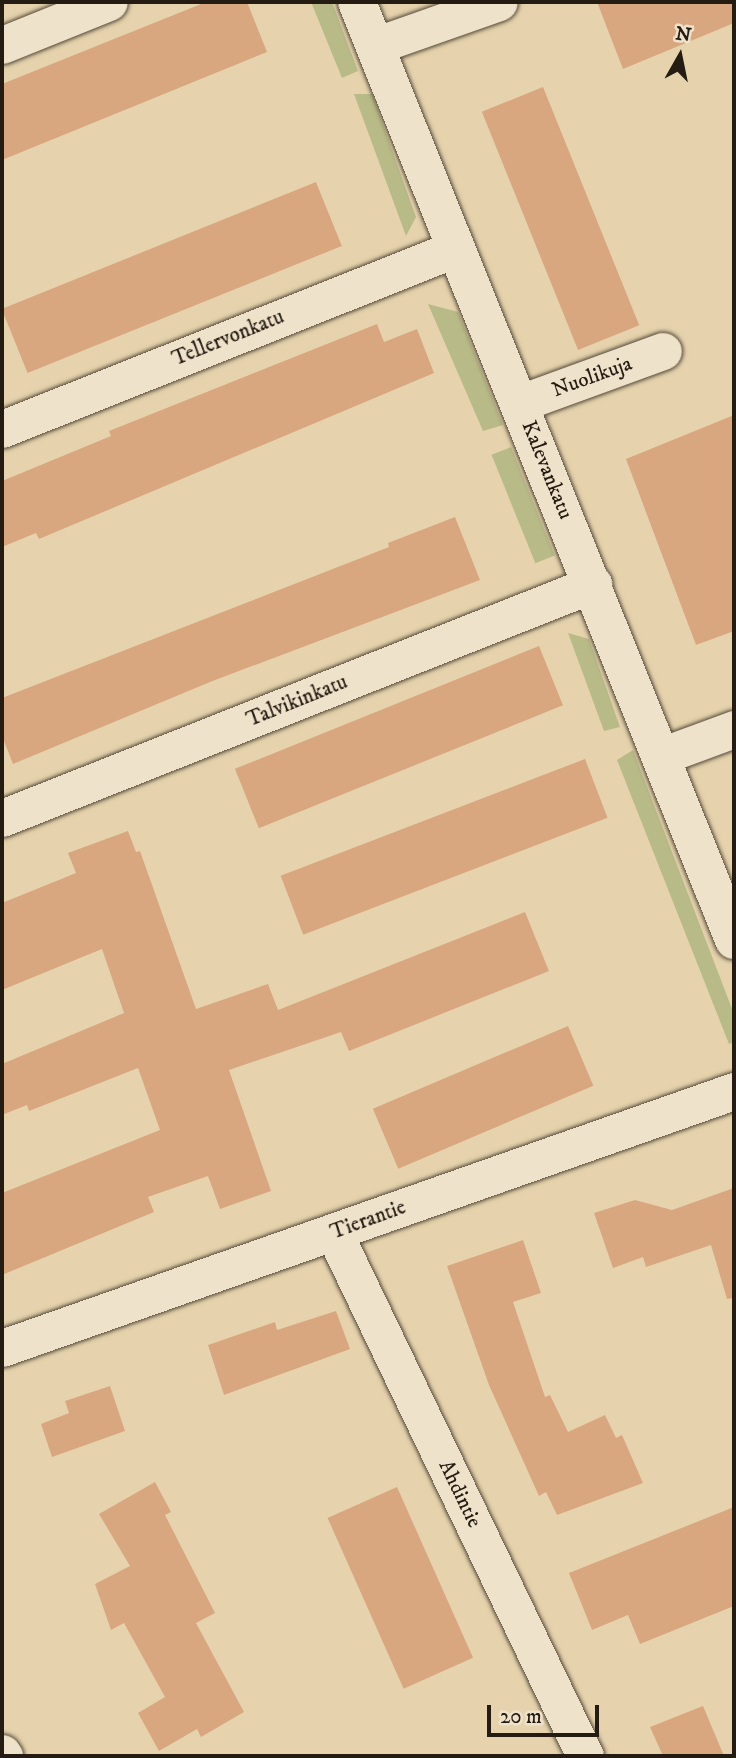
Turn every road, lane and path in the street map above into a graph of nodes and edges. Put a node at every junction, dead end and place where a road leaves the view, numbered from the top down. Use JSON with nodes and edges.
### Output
{"nodes":[{"id":1,"x":109,"y":2,"type":"edge"},
{"id":2,"x":357,"y":2,"type":"edge"},
{"id":3,"x":499,"y":2,"type":"edge"},
{"id":4,"x":2,"y":45,"type":"edge"},
{"id":5,"x":377,"y":45,"type":"junction"},
{"id":6,"x":455,"y":249,"type":"junction"},
{"id":7,"x":663,"y":351,"type":"dead end"},
{"id":8,"x":520,"y":403,"type":"junction"},
{"id":9,"x":2,"y":429,"type":"edge"},
{"id":10,"x":593,"y":584,"type":"junction"},
{"id":11,"x":734,"y":729,"type":"edge"},
{"id":12,"x":662,"y":756,"type":"junction"},
{"id":13,"x":2,"y":818,"type":"edge"},
{"id":14,"x":734,"y":940,"type":"edge"},
{"id":15,"x":734,"y":1091,"type":"edge"},
{"id":16,"x":334,"y":1233,"type":"junction"},
{"id":17,"x":2,"y":1349,"type":"edge"},
{"id":18,"x":585,"y":1756,"type":"edge"}],
"edges":[{"from":1,"to":4,"type":"street"},
{"from":2,"to":5,"type":"street","name":"Kalevankatu"},
{"from":3,"to":5,"type":"street"},
{"from":5,"to":6,"type":"street","name":"Kalevankatu"},
{"from":6,"to":8,"type":"street","name":"Kalevankatu"},
{"from":6,"to":9,"type":"street","name":"Tellervonkatu"},
{"from":7,"to":8,"type":"street","name":"Nuolikuja"},
{"from":8,"to":10,"type":"street","name":"Kalevankatu"},
{"from":10,"to":12,"type":"street","name":"Kalevankatu"},
{"from":10,"to":13,"type":"street","name":"Talvikinkatu"},
{"from":11,"to":12,"type":"street"},
{"from":12,"to":14,"type":"street","name":"Kalevankatu"},
{"from":15,"to":16,"type":"street","name":"Tierantie"},
{"from":16,"to":17,"type":"street","name":"Tierantie"},
{"from":16,"to":18,"type":"street","name":"Ahdintie"}]}
